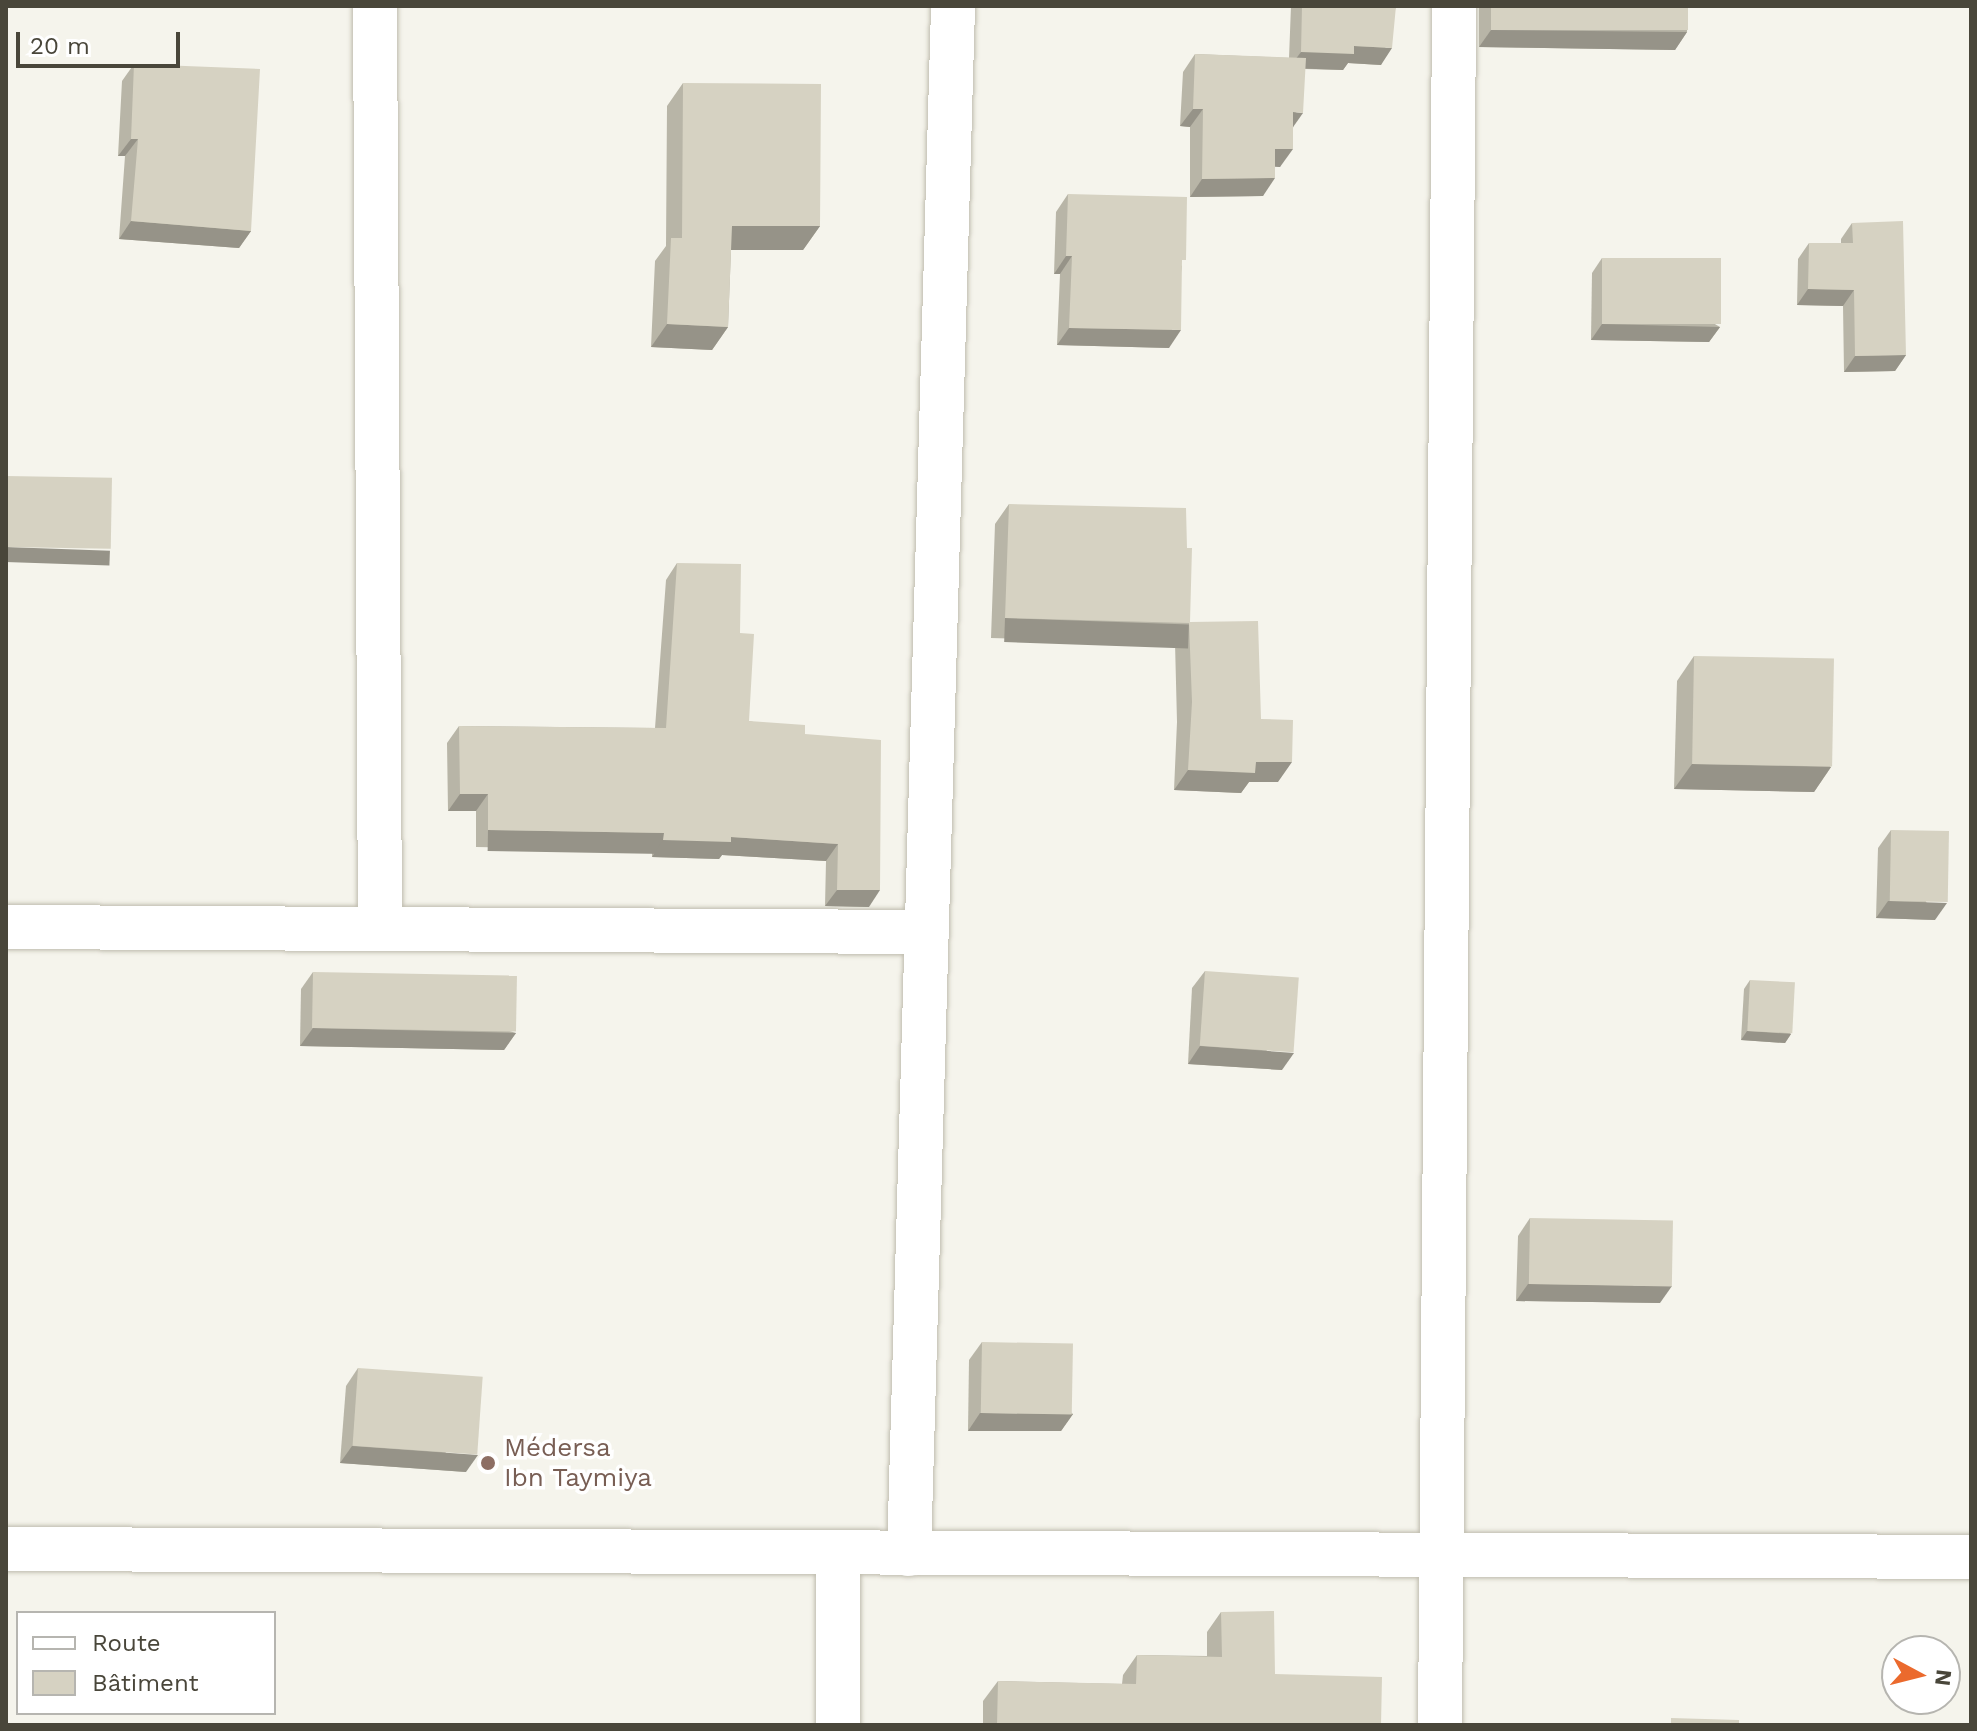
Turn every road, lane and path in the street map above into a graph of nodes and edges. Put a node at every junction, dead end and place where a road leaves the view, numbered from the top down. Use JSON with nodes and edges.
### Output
{"nodes":[{"id":1,"x":375,"y":6,"type":"edge"},
{"id":2,"x":953,"y":6,"type":"edge"},
{"id":3,"x":1454,"y":6,"type":"edge"},
{"id":4,"x":6,"y":927,"type":"edge"},
{"id":5,"x":380,"y":929,"type":"junction"},
{"id":6,"x":926,"y":932,"type":"junction"},
{"id":7,"x":6,"y":1549,"type":"edge"},
{"id":8,"x":838,"y":1553,"type":"junction"},
{"id":9,"x":909,"y":1554,"type":"junction"},
{"id":10,"x":1441,"y":1556,"type":"junction"},
{"id":11,"x":1971,"y":1557,"type":"edge"},
{"id":12,"x":838,"y":1725,"type":"edge"},
{"id":13,"x":1440,"y":1725,"type":"edge"}],
"edges":[{"from":1,"to":5,"type":"street"},
{"from":2,"to":6,"type":"street"},
{"from":3,"to":10,"type":"street"},
{"from":4,"to":5,"type":"street"},
{"from":5,"to":6,"type":"street"},
{"from":6,"to":9,"type":"street"},
{"from":7,"to":8,"type":"street"},
{"from":8,"to":9,"type":"street"},
{"from":8,"to":12,"type":"street"},
{"from":9,"to":10,"type":"street"},
{"from":10,"to":11,"type":"street"},
{"from":10,"to":13,"type":"street"}]}
